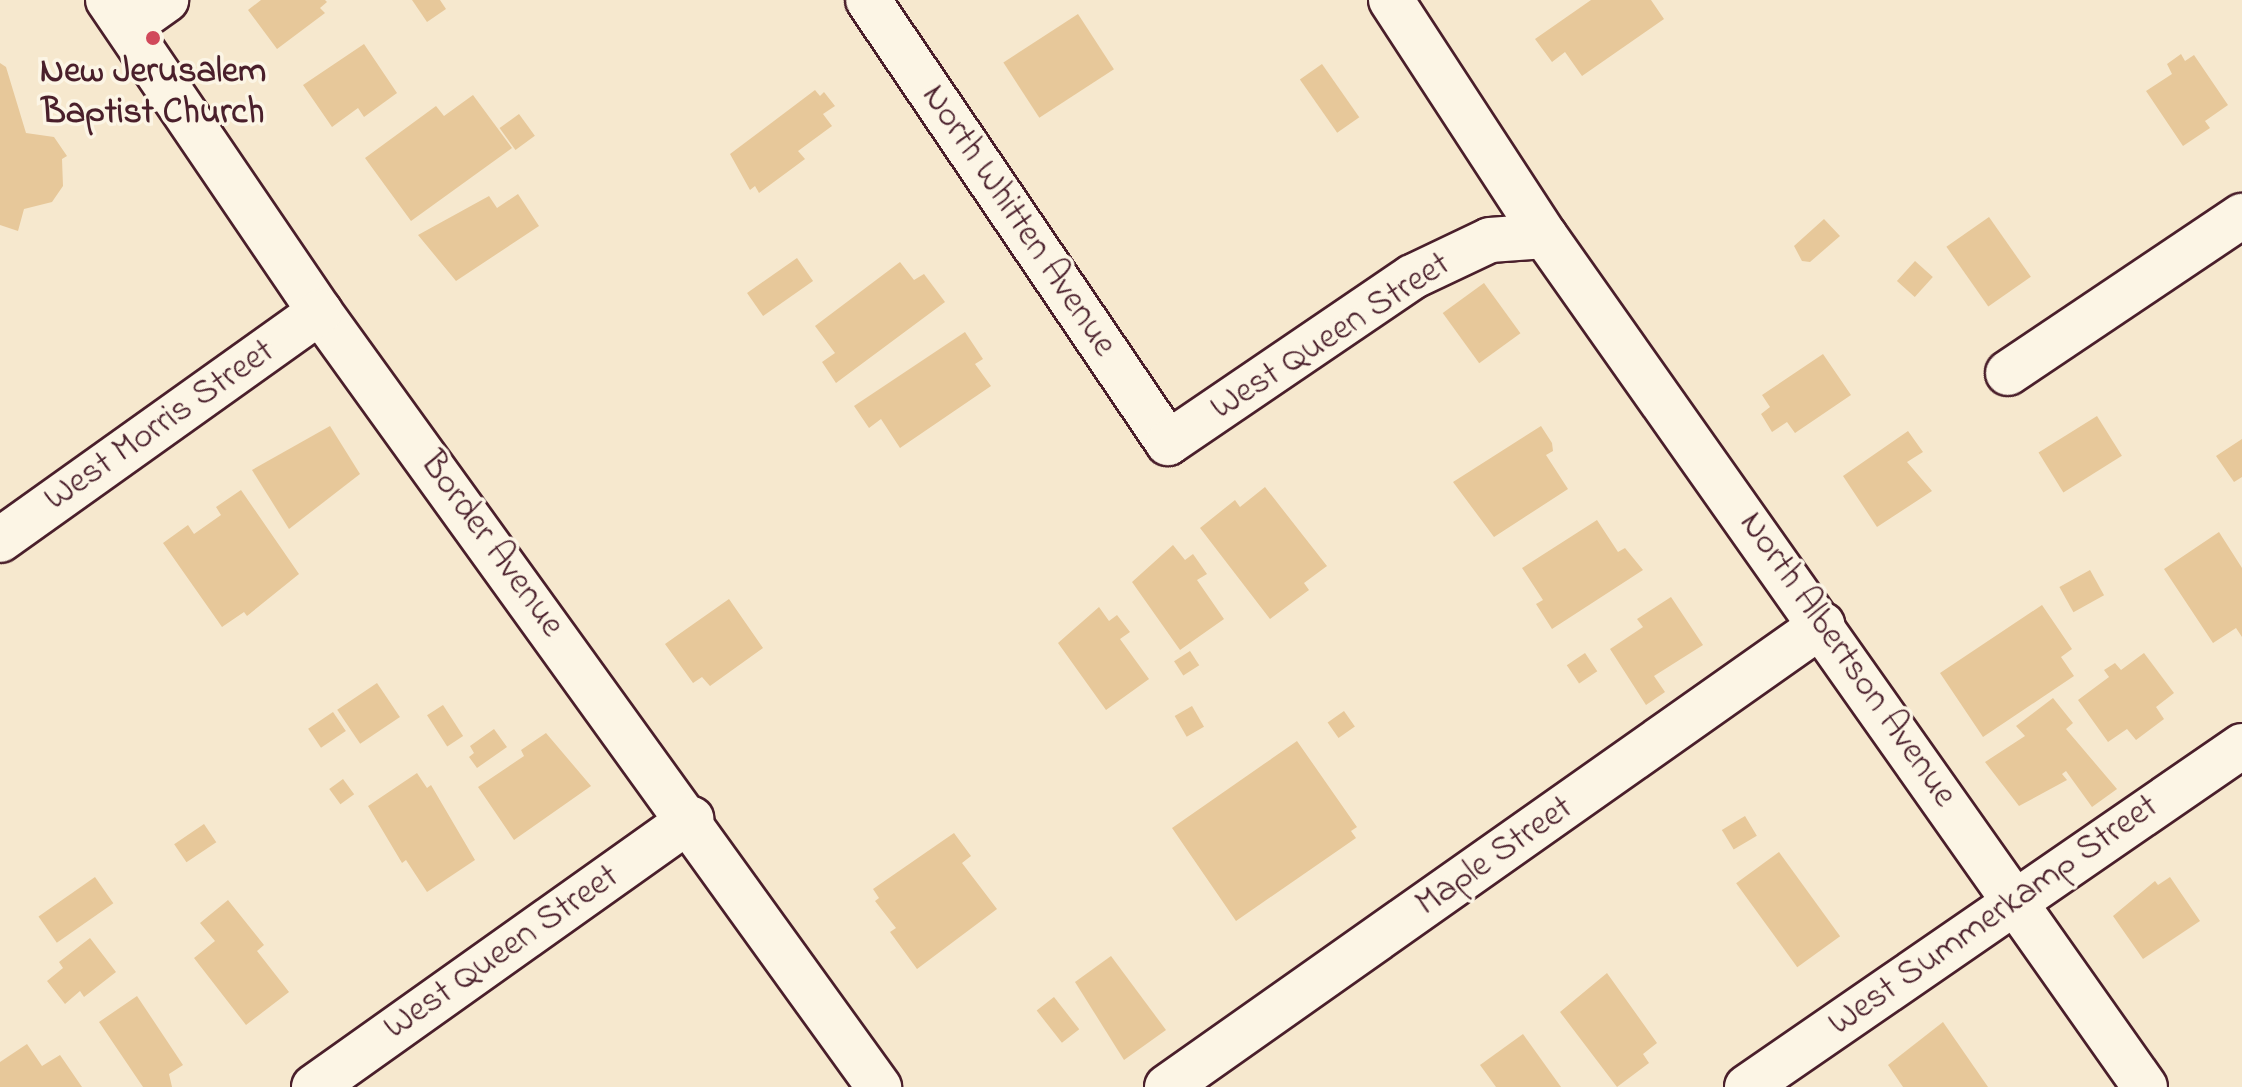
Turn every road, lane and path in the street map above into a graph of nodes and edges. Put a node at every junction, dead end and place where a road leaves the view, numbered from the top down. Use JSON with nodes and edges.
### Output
{"nodes":[{"id":1,"x":166,"y":0,"type":"edge"},
{"id":2,"x":868,"y":0,"type":"edge"},
{"id":3,"x":1391,"y":0,"type":"edge"},
{"id":4,"x":118,"y":14,"type":"edge"},
{"id":5,"x":2242,"y":216,"type":"edge"},
{"id":6,"x":1545,"y":236,"type":"junction"},
{"id":7,"x":320,"y":312,"type":"junction"},
{"id":8,"x":2008,"y":373,"type":"dead end"},
{"id":9,"x":1168,"y":443,"type":"joint"},
{"id":10,"x":0,"y":540,"type":"edge"},
{"id":11,"x":1822,"y":625,"type":"junction"},
{"id":12,"x":2242,"y":746,"type":"edge"},
{"id":13,"x":691,"y":819,"type":"junction"},
{"id":14,"x":2016,"y":899,"type":"junction"},
{"id":15,"x":314,"y":1087,"type":"edge"},
{"id":16,"x":879,"y":1087,"type":"edge"},
{"id":17,"x":1167,"y":1087,"type":"edge"},
{"id":18,"x":1747,"y":1087,"type":"edge"},
{"id":19,"x":2145,"y":1087,"type":"edge"}],
"edges":[{"from":1,"to":4,"type":"street"},
{"from":2,"to":9,"type":"street","name":"North Whitten Avenue"},
{"from":3,"to":6,"type":"street","name":"North Albertson Avenue"},
{"from":4,"to":7,"type":"street","name":"Border Avenue"},
{"from":5,"to":8,"type":"street"},
{"from":6,"to":9,"type":"street","name":"West Queen Street"},
{"from":6,"to":11,"type":"street","name":"North Albertson Avenue"},
{"from":7,"to":10,"type":"street","name":"West Morris Street"},
{"from":7,"to":13,"type":"street","name":"Border Avenue"},
{"from":11,"to":14,"type":"street","name":"North Albertson Avenue"},
{"from":11,"to":17,"type":"street","name":"Maple Street"},
{"from":12,"to":14,"type":"street","name":"West Summerkamp Street"},
{"from":13,"to":15,"type":"street","name":"West Queen Street"},
{"from":13,"to":16,"type":"street","name":"Border Avenue"},
{"from":14,"to":18,"type":"street","name":"West Summerkamp Street"},
{"from":14,"to":19,"type":"street","name":"North Albertson Avenue"}]}
